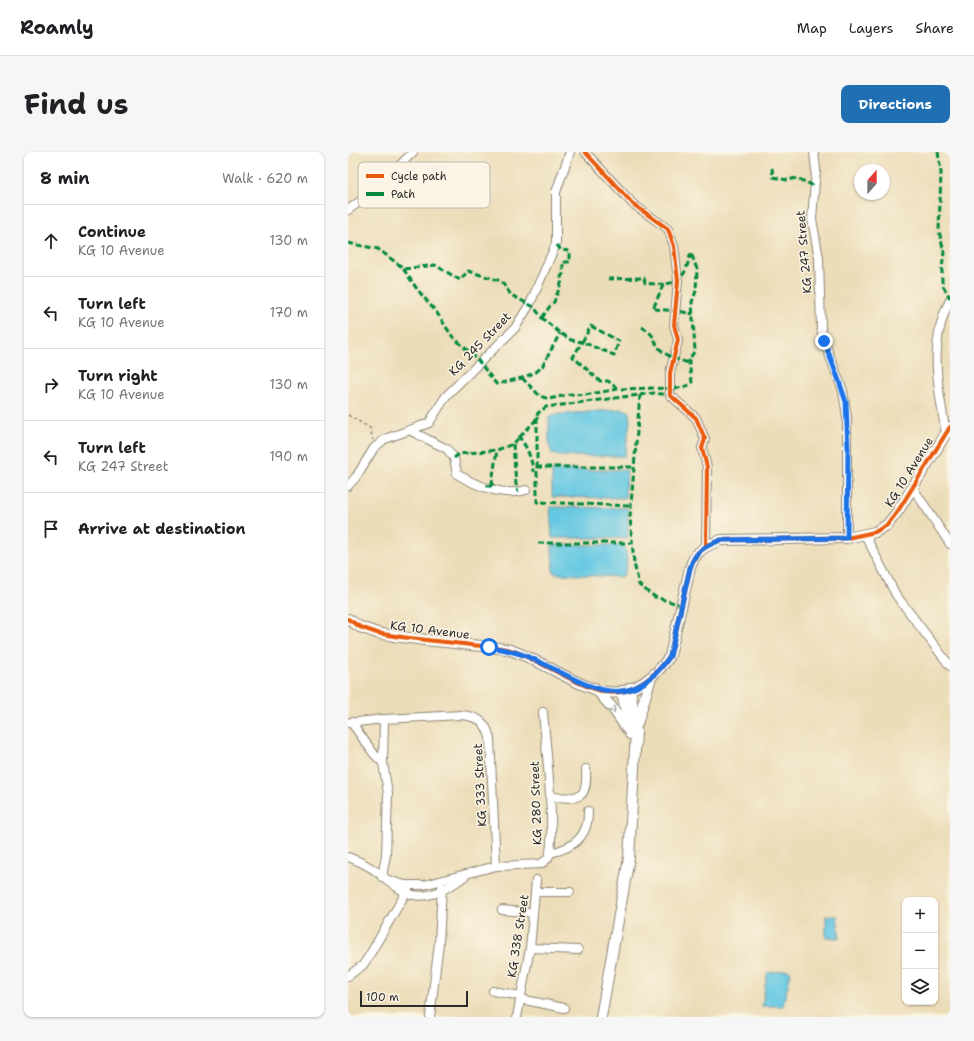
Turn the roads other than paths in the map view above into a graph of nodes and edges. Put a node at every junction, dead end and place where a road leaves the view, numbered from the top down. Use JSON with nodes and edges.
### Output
{"nodes":[{"id":1,"x":413,"y":152,"type":"edge"},
{"id":2,"x":570,"y":152,"type":"edge"},
{"id":3,"x":585,"y":152,"type":"edge"},
{"id":4,"x":814,"y":152,"type":"edge"},
{"id":5,"x":403,"y":162,"type":"edge"},
{"id":6,"x":358,"y":202,"type":"edge"},
{"id":7,"x":348,"y":210,"type":"edge"},
{"id":8,"x":950,"y":300,"type":"edge"},
{"id":9,"x":409,"y":430,"type":"junction"},
{"id":10,"x":948,"y":430,"type":"edge"},
{"id":11,"x":348,"y":486,"type":"edge"},
{"id":12,"x":913,"y":488,"type":"junction"},
{"id":13,"x":526,"y":490,"type":"dead end"},
{"id":14,"x":865,"y":535,"type":"junction"},
{"id":15,"x":847,"y":538,"type":"junction"},
{"id":16,"x":950,"y":544,"type":"edge"},
{"id":17,"x":706,"y":545,"type":"junction"},
{"id":18,"x":348,"y":619,"type":"edge"},
{"id":19,"x":950,"y":666,"type":"edge"},
{"id":20,"x":652,"y":677,"type":"junction"},
{"id":21,"x":595,"y":688,"type":"junction"},
{"id":22,"x":626,"y":690,"type":"junction"},
{"id":23,"x":543,"y":712,"type":"dead end"},
{"id":24,"x":384,"y":719,"type":"junction"},
{"id":25,"x":349,"y":723,"type":"edge"},
{"id":26,"x":633,"y":732,"type":"junction"},
{"id":27,"x":383,"y":763,"type":"junction"},
{"id":28,"x":586,"y":769,"type":"dead end"},
{"id":29,"x":550,"y":797,"type":"junction"},
{"id":30,"x":588,"y":811,"type":"dead end"},
{"id":31,"x":550,"y":853,"type":"junction"},
{"id":32,"x":348,"y":857,"type":"edge"},
{"id":33,"x":496,"y":866,"type":"junction"},
{"id":34,"x":470,"y":873,"type":"junction"},
{"id":35,"x":385,"y":878,"type":"junction"},
{"id":36,"x":536,"y":880,"type":"dead end"},
{"id":37,"x":439,"y":881,"type":"junction"},
{"id":38,"x":411,"y":885,"type":"junction"},
{"id":39,"x":439,"y":892,"type":"junction"},
{"id":40,"x":535,"y":892,"type":"junction"},
{"id":41,"x":570,"y":892,"type":"dead end"},
{"id":42,"x":406,"y":894,"type":"junction"},
{"id":43,"x":502,"y":910,"type":"dead end"},
{"id":44,"x":533,"y":913,"type":"junction"},
{"id":45,"x":530,"y":948,"type":"junction"},
{"id":46,"x":578,"y":950,"type":"dead end"},
{"id":47,"x":348,"y":976,"type":"edge"},
{"id":48,"x":493,"y":991,"type":"dead end"},
{"id":49,"x":520,"y":997,"type":"junction"},
{"id":50,"x":564,"y":1008,"type":"dead end"},
{"id":51,"x":430,"y":1017,"type":"edge"},
{"id":52,"x":517,"y":1017,"type":"edge"},
{"id":53,"x":601,"y":1017,"type":"edge"}],
"edges":[{"from":1,"to":5,"type":"street"},
{"from":2,"to":9,"type":"street","name":"KG 245 Street"},
{"from":3,"to":17,"type":"street"},
{"from":4,"to":15,"type":"street","name":"KG 247 Street"},
{"from":6,"to":7,"type":"street"},
{"from":8,"to":10,"type":"street"},
{"from":9,"to":11,"type":"street","name":"KG 245 Street"},
{"from":9,"to":13,"type":"street"},
{"from":10,"to":12,"type":"street","name":"KG 10 Avenue"},
{"from":12,"to":14,"type":"street","name":"KG 10 Avenue"},
{"from":12,"to":16,"type":"street"},
{"from":14,"to":15,"type":"street","name":"KG 10 Avenue"},
{"from":14,"to":19,"type":"street"},
{"from":15,"to":17,"type":"street","name":"KG 10 Avenue"},
{"from":17,"to":20,"type":"street","name":"KG 10 Avenue"},
{"from":18,"to":21,"type":"street","name":"KG 10 Avenue"},
{"from":20,"to":22,"type":"street","name":"KG 10 Avenue"},
{"from":20,"to":26,"type":"street"},
{"from":21,"to":22,"type":"street","name":"KG 10 Avenue"},
{"from":21,"to":26,"type":"street","one_way":true},
{"from":22,"to":26,"type":"street"},
{"from":23,"to":29,"type":"street","name":"KG 280 Street"},
{"from":24,"to":25,"type":"street","name":"KG 333 Street"},
{"from":24,"to":27,"type":"street"},
{"from":24,"to":33,"type":"street","name":"KG 333 Street"},
{"from":25,"to":27,"type":"street"},
{"from":26,"to":53,"type":"street"},
{"from":27,"to":35,"type":"street"},
{"from":28,"to":29,"type":"street"},
{"from":29,"to":31,"type":"street","name":"KG 280 Street"},
{"from":30,"to":31,"type":"street"},
{"from":31,"to":33,"type":"street","name":"KG 280 Street"},
{"from":32,"to":35,"type":"street","name":"KG 280 Street"},
{"from":33,"to":34,"type":"street","name":"KG 280 Street"},
{"from":34,"to":37,"type":"street","name":"KG 280 Street"},
{"from":34,"to":39,"type":"street","name":"KG 280 Street"},
{"from":35,"to":38,"type":"street","name":"KG 280 Street"},
{"from":35,"to":42,"type":"street","name":"KG 280 Street"},
{"from":36,"to":40,"type":"street"},
{"from":37,"to":38,"type":"street","name":"KG 280 Street"},
{"from":37,"to":39,"type":"street"},
{"from":38,"to":42,"type":"street"},
{"from":39,"to":42,"type":"street","name":"KG 280 Street"},
{"from":39,"to":51,"type":"street"},
{"from":40,"to":41,"type":"street","name":"KG 338 Street"},
{"from":40,"to":44,"type":"street","name":"KG 338 Street"},
{"from":42,"to":47,"type":"street"},
{"from":43,"to":44,"type":"street"},
{"from":44,"to":45,"type":"street","name":"KG 338 Street"},
{"from":45,"to":46,"type":"street"},
{"from":45,"to":49,"type":"street","name":"KG 338 Street"},
{"from":48,"to":49,"type":"street"},
{"from":49,"to":50,"type":"street"},
{"from":49,"to":52,"type":"street","name":"KG 338 Street"}]}
